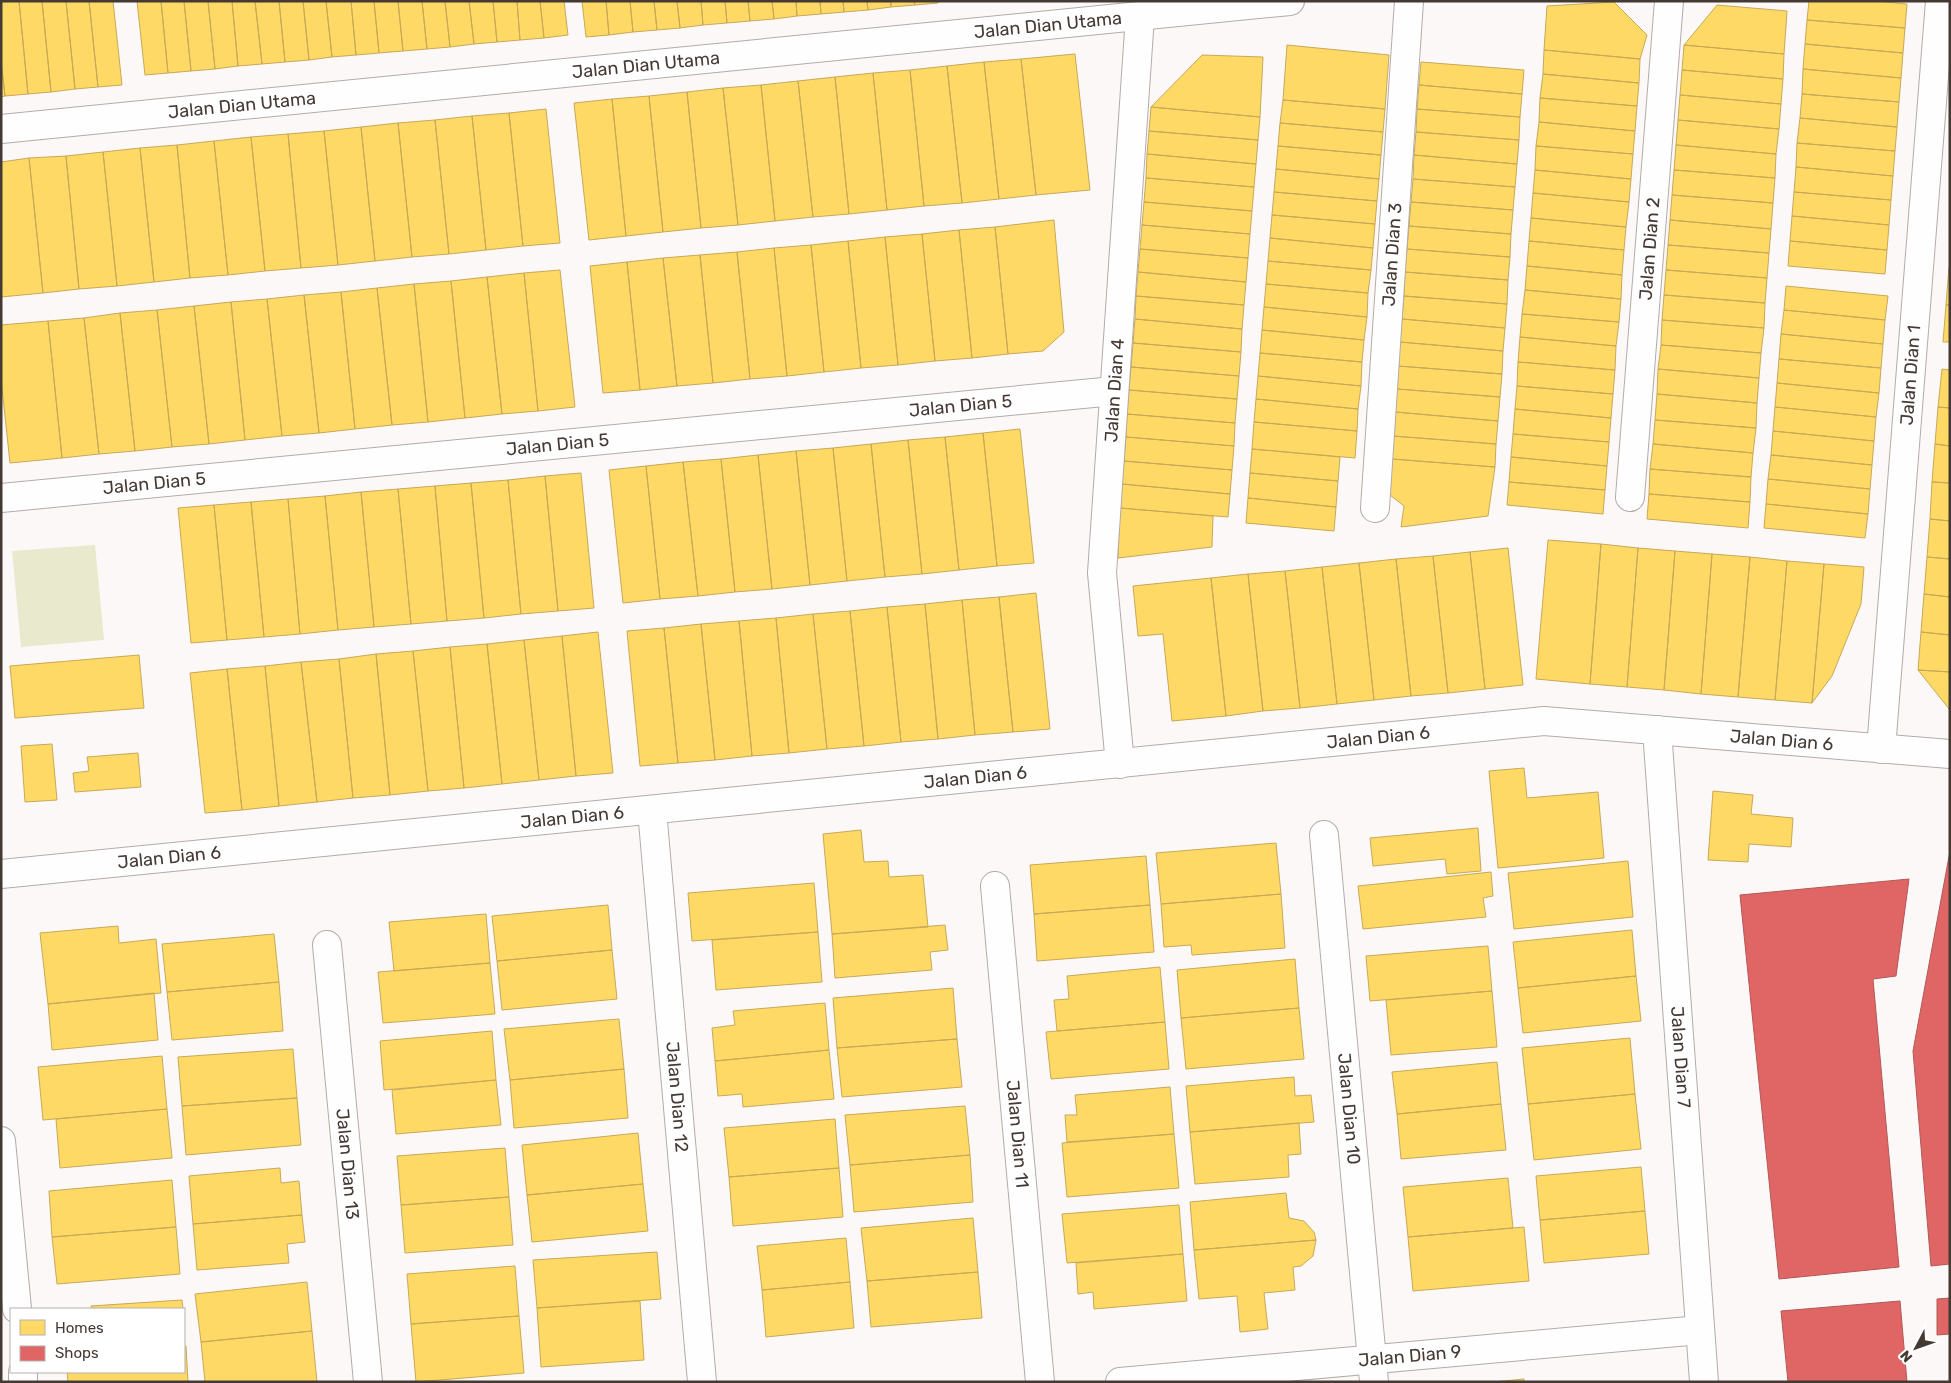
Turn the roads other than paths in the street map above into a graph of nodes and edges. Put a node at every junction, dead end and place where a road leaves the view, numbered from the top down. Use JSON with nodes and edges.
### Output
{"nodes":[{"id":1,"x":1290,"y":1,"type":"edge"},
{"id":2,"x":1409,"y":1,"type":"edge"},
{"id":3,"x":1670,"y":1,"type":"edge"},
{"id":4,"x":1940,"y":1,"type":"edge"},
{"id":5,"x":1140,"y":16,"type":"junction"},
{"id":6,"x":1,"y":129,"type":"edge"},
{"id":7,"x":1114,"y":391,"type":"junction"},
{"id":8,"x":1,"y":498,"type":"edge"},
{"id":9,"x":1630,"y":498,"type":"dead end"},
{"id":10,"x":1375,"y":508,"type":"dead end"},
{"id":11,"x":1657,"y":730,"type":"junction"},
{"id":12,"x":1881,"y":749,"type":"junction"},
{"id":13,"x":1950,"y":754,"type":"edge"},
{"id":14,"x":1120,"y":764,"type":"junction"},
{"id":15,"x":652,"y":810,"type":"junction"},
{"id":16,"x":1324,"y":835,"type":"dead end"},
{"id":17,"x":1,"y":874,"type":"edge"},
{"id":18,"x":995,"y":886,"type":"dead end"},
{"id":19,"x":327,"y":945,"type":"dead end"},
{"id":20,"x":1,"y":1141,"type":"edge"},
{"id":21,"x":17,"y":1308,"type":"edge"},
{"id":22,"x":1700,"y":1330,"type":"junction"},
{"id":23,"x":1373,"y":1370,"type":"edge"},
{"id":24,"x":368,"y":1382,"type":"edge"},
{"id":25,"x":702,"y":1382,"type":"edge"},
{"id":26,"x":1040,"y":1382,"type":"edge"},
{"id":27,"x":1120,"y":1382,"type":"edge"},
{"id":28,"x":1704,"y":1382,"type":"edge"}],
"edges":[{"from":1,"to":5,"type":"street","name":"Jalan Dian Utama"},
{"from":2,"to":10,"type":"street","name":"Jalan Dian 3"},
{"from":3,"to":9,"type":"street","name":"Jalan Dian 2"},
{"from":4,"to":12,"type":"street","name":"Jalan Dian 1"},
{"from":5,"to":6,"type":"street","name":"Jalan Dian Utama"},
{"from":5,"to":7,"type":"street","name":"Jalan Dian 4"},
{"from":7,"to":8,"type":"street","name":"Jalan Dian 5"},
{"from":7,"to":14,"type":"street","name":"Jalan Dian 4"},
{"from":11,"to":12,"type":"street","name":"Jalan Dian 6"},
{"from":11,"to":14,"type":"street","name":"Jalan Dian 6"},
{"from":11,"to":22,"type":"street","name":"Jalan Dian 7"},
{"from":12,"to":13,"type":"street","name":"Jalan Dian 6"},
{"from":14,"to":15,"type":"street","name":"Jalan Dian 6"},
{"from":15,"to":17,"type":"street","name":"Jalan Dian 6"},
{"from":15,"to":25,"type":"street","name":"Jalan Dian 12"},
{"from":16,"to":23,"type":"street","name":"Jalan Dian 10"},
{"from":18,"to":26,"type":"street","name":"Jalan Dian 11"},
{"from":19,"to":24,"type":"street","name":"Jalan Dian 13"},
{"from":20,"to":21,"type":"street"},
{"from":22,"to":23,"type":"street","name":"Jalan Dian 9"},
{"from":22,"to":28,"type":"street","name":"Jalan Dian 7"},
{"from":23,"to":27,"type":"street","name":"Jalan Dian 9"}]}
